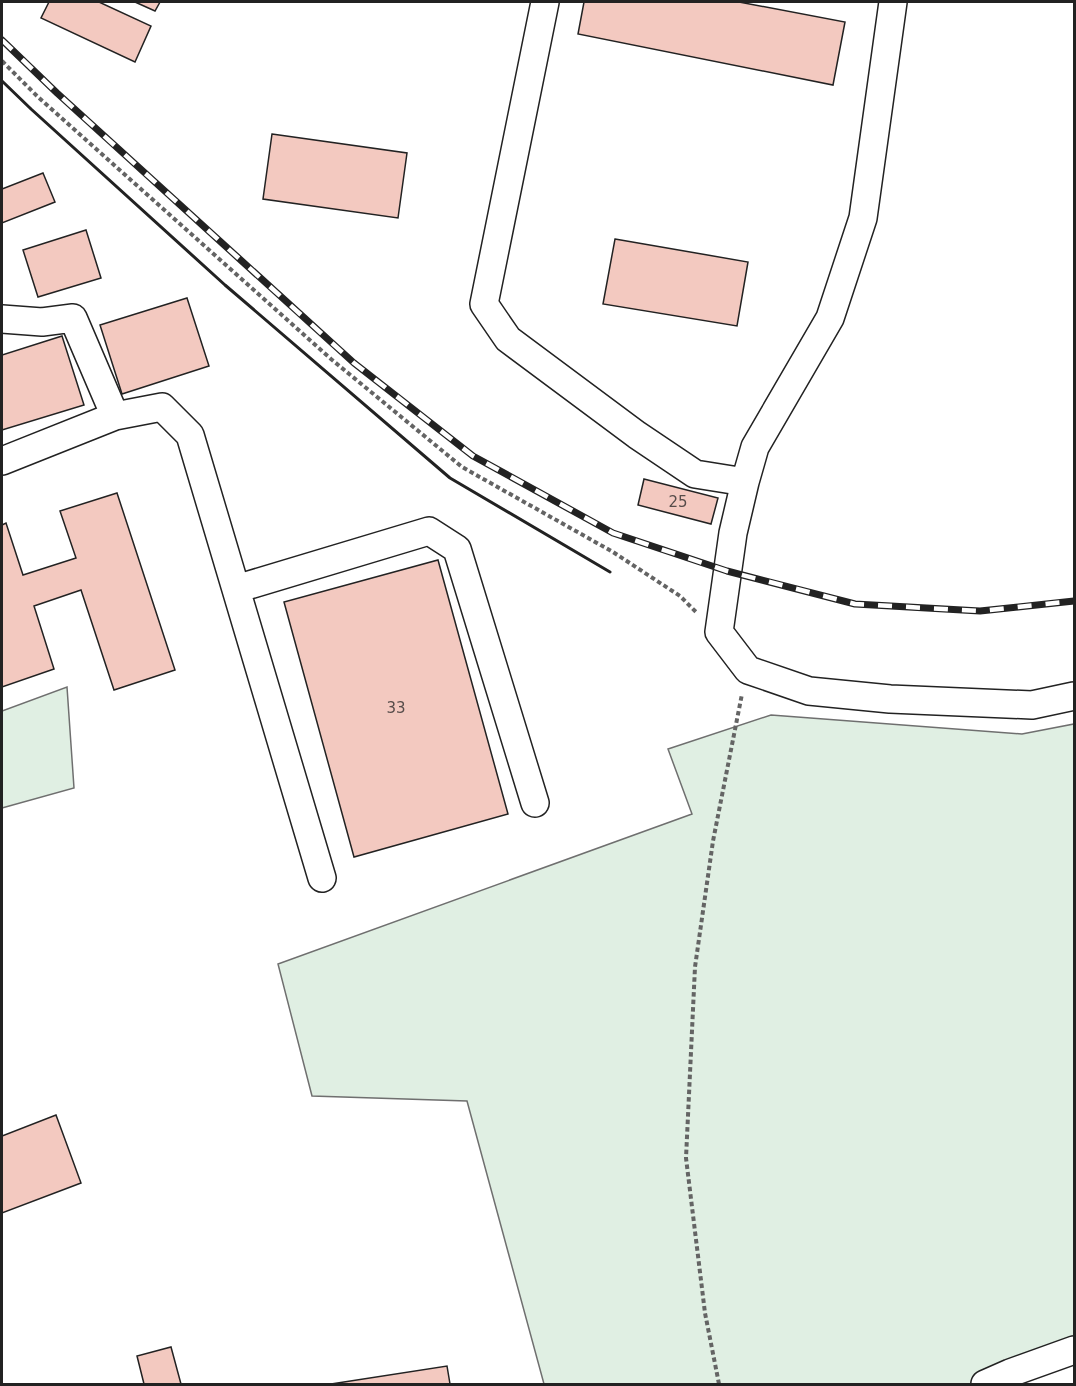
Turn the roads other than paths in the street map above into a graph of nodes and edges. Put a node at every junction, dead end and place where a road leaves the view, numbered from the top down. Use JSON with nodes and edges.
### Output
{"nodes":[{"id":1,"x":545,"y":2,"type":"edge"},
{"id":2,"x":893,"y":2,"type":"edge"},
{"id":3,"x":2,"y":319,"type":"edge"},
{"id":4,"x":114,"y":416,"type":"junction"},
{"id":5,"x":2,"y":461,"type":"edge"},
{"id":6,"x":745,"y":482,"type":"junction"},
{"id":7,"x":236,"y":589,"type":"junction"},
{"id":8,"x":1074,"y":696,"type":"edge"},
{"id":9,"x":535,"y":803,"type":"dead end"},
{"id":10,"x":322,"y":878,"type":"dead end"},
{"id":11,"x":1074,"y":1350,"type":"edge"},
{"id":12,"x":985,"y":1384,"type":"edge"}],
"edges":[{"from":1,"to":6,"type":"street"},
{"from":2,"to":6,"type":"street"},
{"from":3,"to":4,"type":"street"},
{"from":4,"to":5,"type":"street"},
{"from":4,"to":7,"type":"street"},
{"from":6,"to":8,"type":"street"},
{"from":7,"to":9,"type":"street"},
{"from":7,"to":10,"type":"street"},
{"from":11,"to":12,"type":"street"}]}
